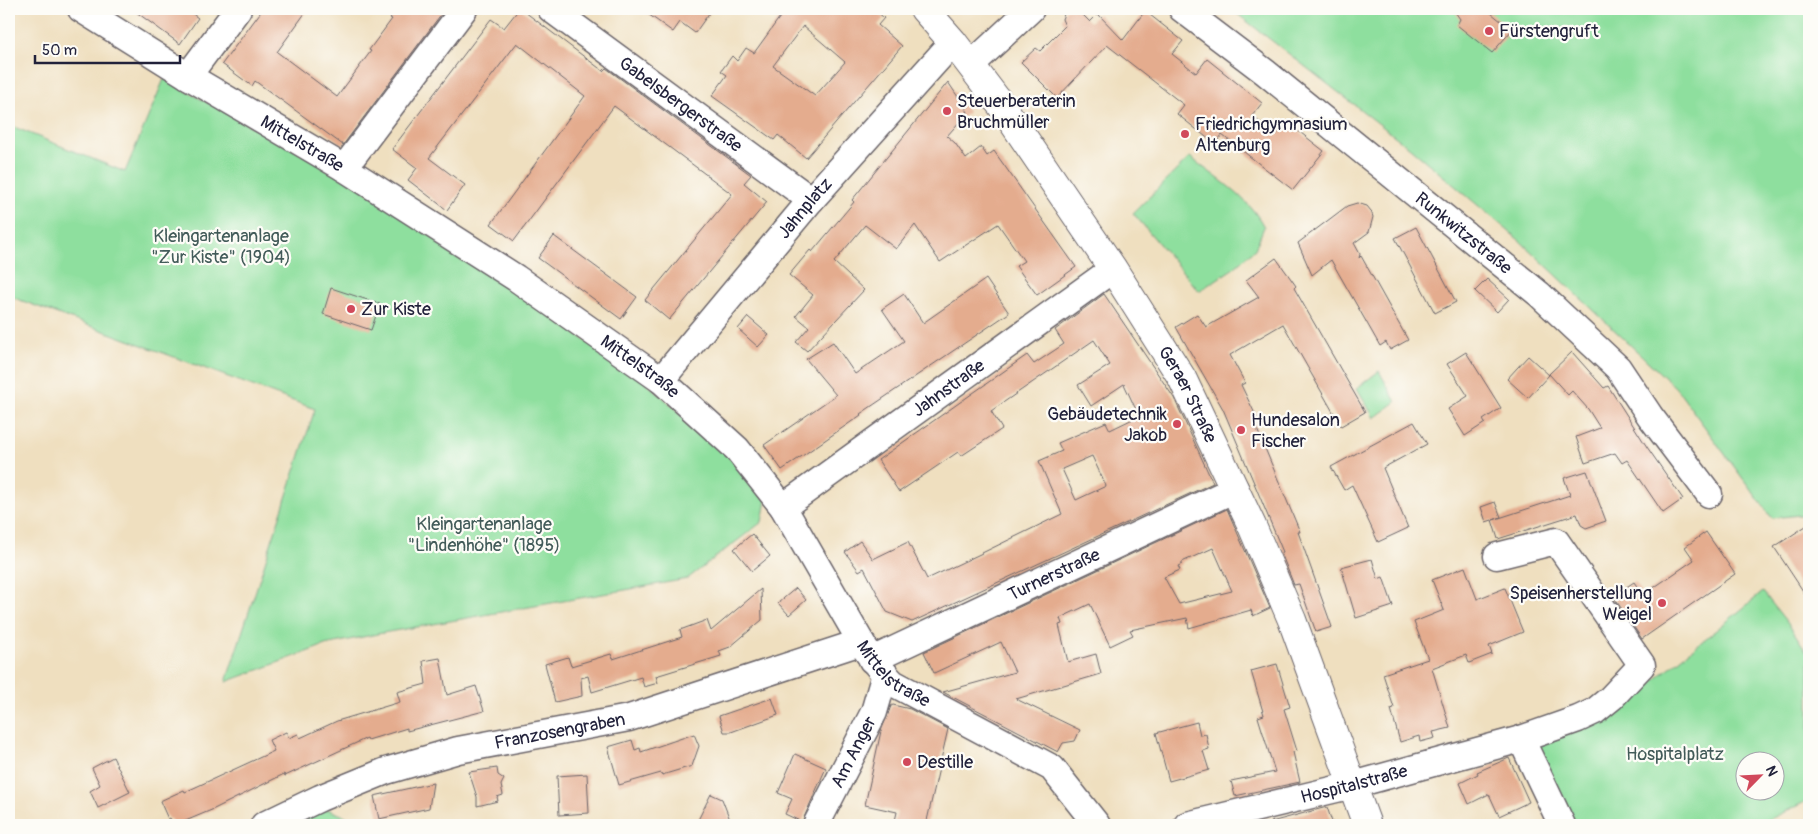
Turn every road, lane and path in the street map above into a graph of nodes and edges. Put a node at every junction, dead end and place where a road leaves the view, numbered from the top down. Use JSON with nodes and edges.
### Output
{"nodes":[{"id":1,"x":238,"y":9,"type":"edge"},
{"id":2,"x":464,"y":9,"type":"edge"},
{"id":3,"x":551,"y":9,"type":"edge"},
{"id":4,"x":924,"y":9,"type":"edge"},
{"id":5,"x":1031,"y":9,"type":"edge"},
{"id":6,"x":1182,"y":9,"type":"edge"},
{"id":7,"x":91,"y":11,"type":"edge"},
{"id":8,"x":953,"y":42,"type":"junction"},
{"id":9,"x":971,"y":65,"type":"junction"},
{"id":10,"x":188,"y":76,"type":"junction"},
{"id":11,"x":344,"y":168,"type":"junction"},
{"id":12,"x":811,"y":200,"type":"junction"},
{"id":13,"x":1113,"y":269,"type":"junction"},
{"id":14,"x":662,"y":380,"type":"junction"},
{"id":15,"x":1235,"y":489,"type":"junction"},
{"id":16,"x":1709,"y":494,"type":"dead end"},
{"id":17,"x":782,"y":506,"type":"junction"},
{"id":18,"x":1498,"y":556,"type":"dead end"},
{"id":19,"x":872,"y":659,"type":"junction"},
{"id":20,"x":1522,"y":739,"type":"junction"},
{"id":21,"x":1353,"y":784,"type":"junction"},
{"id":22,"x":264,"y":825,"type":"edge"},
{"id":23,"x":816,"y":825,"type":"edge"},
{"id":24,"x":1097,"y":825,"type":"edge"},
{"id":25,"x":1187,"y":825,"type":"edge"},
{"id":26,"x":1367,"y":825,"type":"edge"},
{"id":27,"x":1562,"y":825,"type":"edge"}],
"edges":[{"from":1,"to":10,"type":"street"},
{"from":2,"to":11,"type":"street"},
{"from":3,"to":12,"type":"street","name":"Gabelsbergerstraße"},
{"from":4,"to":8,"type":"main road","name":"Geraer Straße"},
{"from":5,"to":9,"type":"street"},
{"from":6,"to":16,"type":"street","name":"Runkwitzstraße"},
{"from":7,"to":10,"type":"street","name":"Mittelstraße"},
{"from":8,"to":9,"type":"main road","name":"Geraer Straße"},
{"from":8,"to":12,"type":"street","name":"Jahnplatz"},
{"from":9,"to":13,"type":"main road","name":"Geraer Straße"},
{"from":10,"to":11,"type":"street","name":"Mittelstraße"},
{"from":11,"to":14,"type":"street","name":"Mittelstraße"},
{"from":12,"to":14,"type":"street","name":"Jahnplatz"},
{"from":13,"to":15,"type":"main road","name":"Geraer Straße"},
{"from":13,"to":17,"type":"street","name":"Jahnstraße"},
{"from":14,"to":17,"type":"street","name":"Mittelstraße"},
{"from":15,"to":19,"type":"street","name":"Turnerstraße"},
{"from":15,"to":21,"type":"main road","name":"Geraer Straße"},
{"from":17,"to":19,"type":"street","name":"Mittelstraße"},
{"from":18,"to":20,"type":"street"},
{"from":19,"to":22,"type":"street","name":"Franzosengraben"},
{"from":19,"to":23,"type":"street","name":"Am Anger"},
{"from":19,"to":24,"type":"street","name":"Mittelstraße"},
{"from":20,"to":21,"type":"street","name":"Hospitalstraße"},
{"from":20,"to":27,"type":"street"},
{"from":21,"to":25,"type":"street","name":"Hospitalstraße"},
{"from":21,"to":26,"type":"main road","name":"Geraer Straße"}]}
